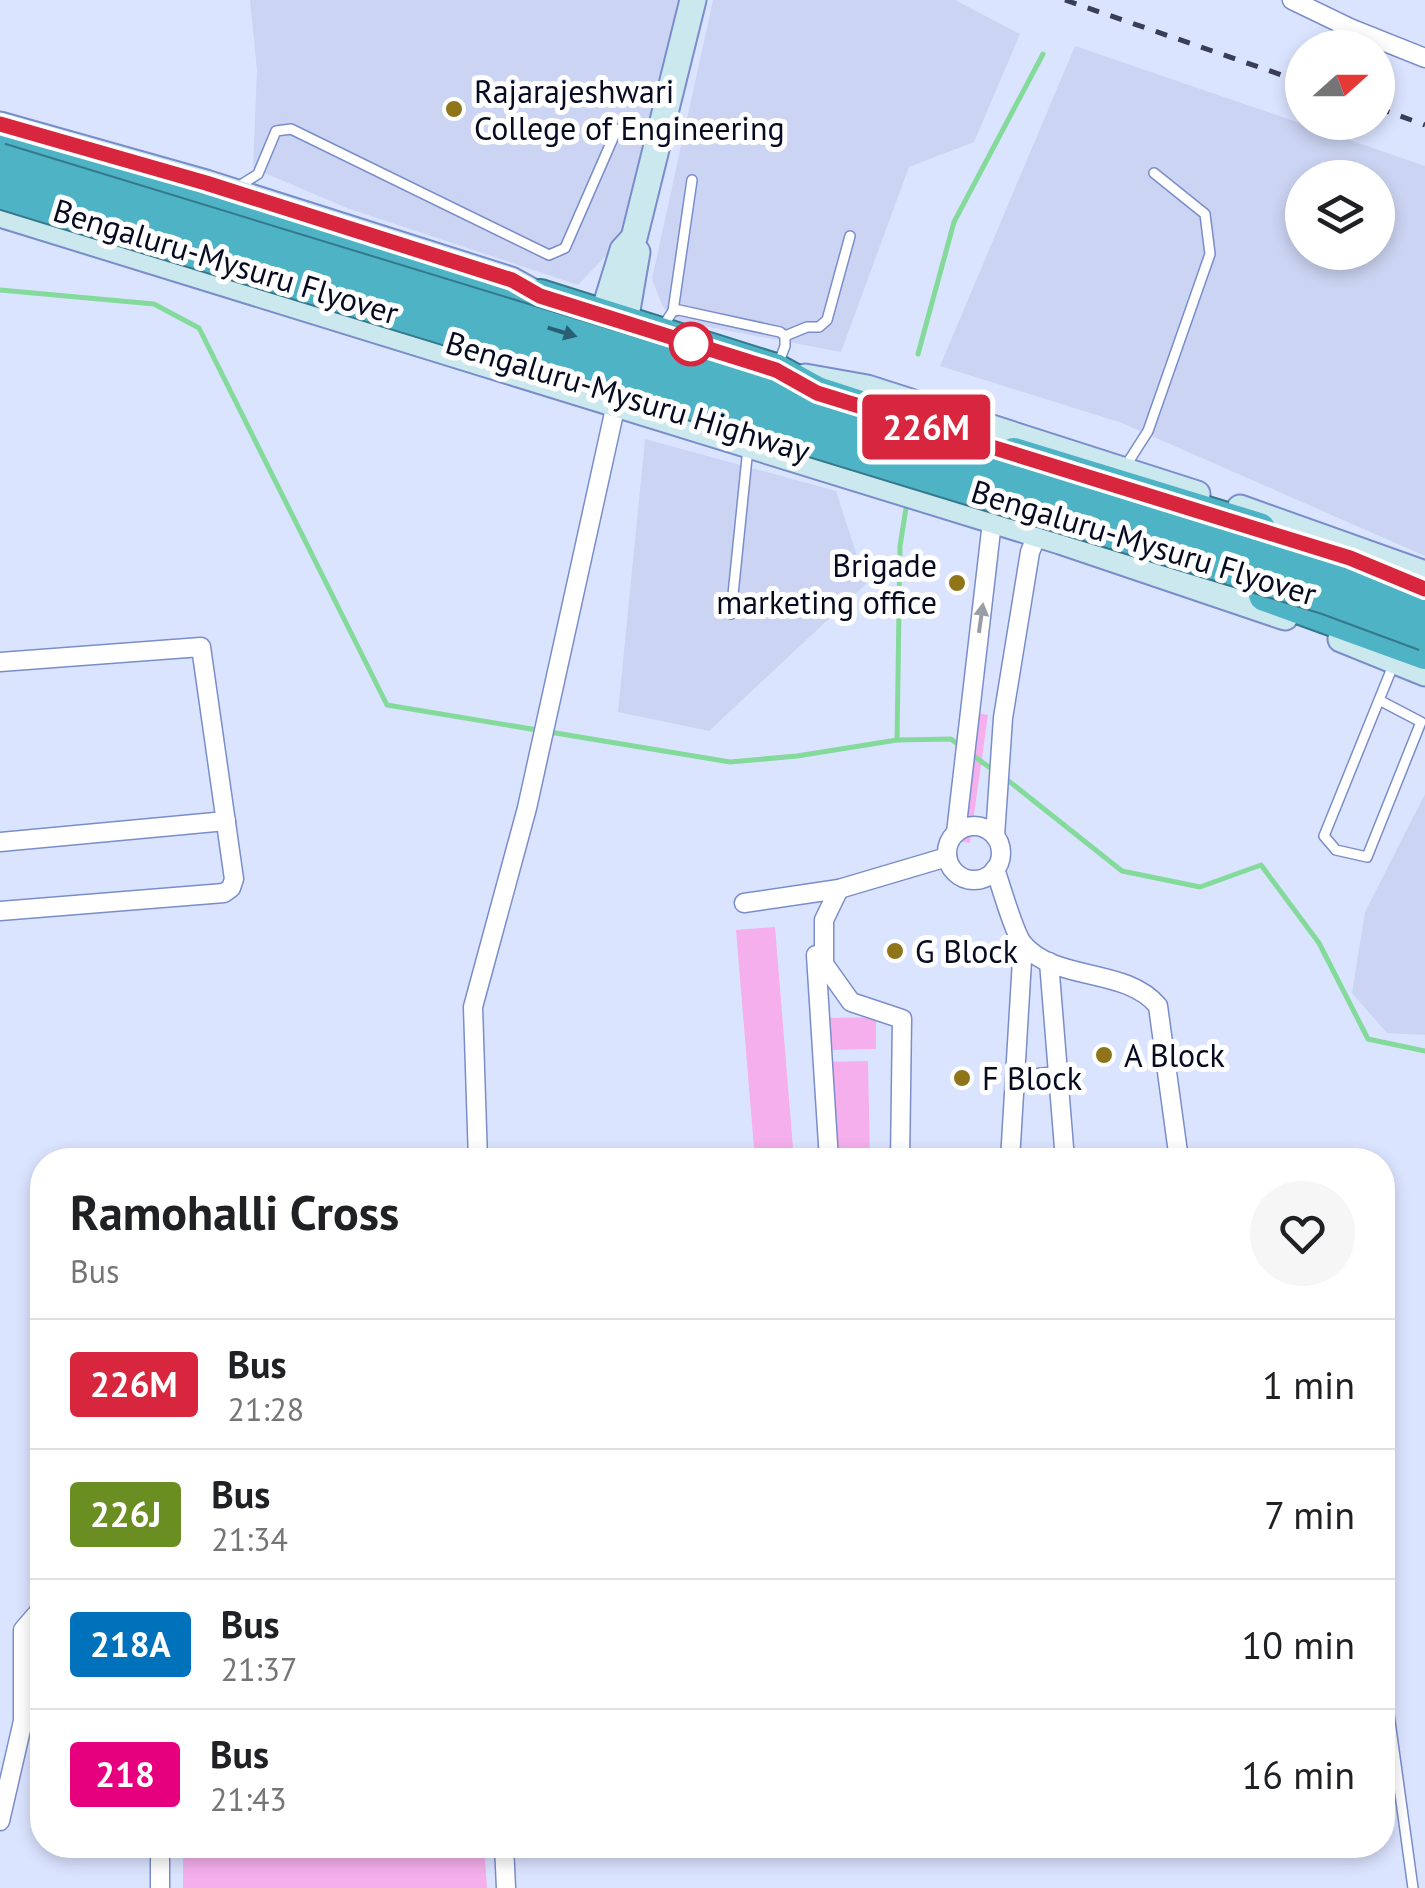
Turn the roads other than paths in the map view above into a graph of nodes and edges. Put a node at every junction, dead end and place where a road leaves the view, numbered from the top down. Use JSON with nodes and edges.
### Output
{"nodes":[{"id":1,"x":693,"y":0,"type":"edge"},
{"id":2,"x":1292,"y":0,"type":"edge"},
{"id":3,"x":1425,"y":58,"type":"edge"},
{"id":4,"x":0,"y":124,"type":"edge"},
{"id":5,"x":617,"y":129,"type":"dead end"},
{"id":6,"x":0,"y":144,"type":"edge"},
{"id":7,"x":59,"y":151,"type":"junction"},
{"id":8,"x":0,"y":160,"type":"edge"},
{"id":9,"x":1154,"y":174,"type":"dead end"},
{"id":10,"x":692,"y":180,"type":"dead end"},
{"id":11,"x":0,"y":192,"type":"edge"},
{"id":12,"x":213,"y":192,"type":"junction"},
{"id":13,"x":0,"y":203,"type":"edge"},
{"id":14,"x":0,"y":214,"type":"edge"},
{"id":15,"x":42,"y":221,"type":"junction"},
{"id":16,"x":850,"y":236,"type":"dead end"},
{"id":17,"x":614,"y":319,"type":"junction"},
{"id":18,"x":667,"y":322,"type":"junction"},
{"id":19,"x":785,"y":336,"type":"junction"},
{"id":20,"x":780,"y":374,"type":"junction"},
{"id":21,"x":616,"y":404,"type":"junction"},
{"id":22,"x":749,"y":444,"type":"junction"},
{"id":23,"x":1124,"y":470,"type":"junction"},
{"id":24,"x":1196,"y":501,"type":"junction"},
{"id":25,"x":992,"y":522,"type":"junction"},
{"id":26,"x":1037,"y":535,"type":"junction"},
{"id":27,"x":1425,"y":574,"type":"edge"},
{"id":28,"x":1425,"y":589,"type":"edge"},
{"id":29,"x":1425,"y":601,"type":"edge"},
{"id":30,"x":731,"y":614,"type":"dead end"},
{"id":31,"x":1425,"y":634,"type":"edge"},
{"id":32,"x":1410,"y":656,"type":"edge"},
{"id":33,"x":0,"y":662,"type":"edge"},
{"id":34,"x":1425,"y":672,"type":"edge"},
{"id":35,"x":971,"y":690,"type":"junction"},
{"id":36,"x":1006,"y":698,"type":"junction"},
{"id":37,"x":1380,"y":700,"type":"junction"},
{"id":38,"x":226,"y":821,"type":"junction"},
{"id":39,"x":956,"y":833,"type":"junction"},
{"id":40,"x":995,"y":836,"type":"junction"},
{"id":41,"x":0,"y":842,"type":"edge"},
{"id":42,"x":948,"y":856,"type":"junction"},
{"id":43,"x":995,"y":870,"type":"junction"},
{"id":44,"x":840,"y":889,"type":"junction"},
{"id":45,"x":744,"y":903,"type":"dead end"},
{"id":46,"x":0,"y":912,"type":"edge"},
{"id":47,"x":824,"y":920,"type":"junction"},
{"id":48,"x":1023,"y":944,"type":"junction"},
{"id":49,"x":1050,"y":962,"type":"junction"},
{"id":50,"x":1058,"y":1076,"type":"junction"},
{"id":51,"x":1016,"y":1080,"type":"junction"},
{"id":52,"x":478,"y":1148,"type":"edge"},
{"id":53,"x":828,"y":1148,"type":"edge"},
{"id":54,"x":900,"y":1148,"type":"edge"},
{"id":55,"x":1011,"y":1148,"type":"edge"},
{"id":56,"x":1064,"y":1148,"type":"edge"},
{"id":57,"x":1177,"y":1148,"type":"edge"},
{"id":58,"x":30,"y":1622,"type":"edge"},
{"id":59,"x":1395,"y":1758,"type":"edge"},
{"id":60,"x":0,"y":1821,"type":"edge"},
{"id":61,"x":160,"y":1858,"type":"edge"},
{"id":62,"x":505,"y":1858,"type":"edge"},
{"id":63,"x":160,"y":1888,"type":"edge"},
{"id":64,"x":506,"y":1888,"type":"edge"},
{"id":65,"x":1413,"y":1888,"type":"edge"}],
"edges":[{"from":1,"to":17,"type":"street"},
{"from":2,"to":3,"type":"street"},
{"from":4,"to":7,"type":"street"},
{"from":5,"to":12,"type":"lane"},
{"from":6,"to":7,"type":"highway"},
{"from":7,"to":12,"type":"highway"},
{"from":7,"to":15,"type":"highway"},
{"from":8,"to":29,"type":"highway","one_way":true,"bridge":true},
{"from":9,"to":23,"type":"lane"},
{"from":10,"to":18,"type":"lane"},
{"from":11,"to":31,"type":"highway","name":"Bengaluru-Mysuru Flyover","bridge":true},
{"from":12,"to":17,"type":"highway"},
{"from":13,"to":15,"type":"highway","name":"Bengaluru-Mysuru Highway"},
{"from":14,"to":15,"type":"street"},
{"from":15,"to":21,"type":"street"},
{"from":15,"to":32,"type":"highway","name":"Bengaluru-Mysuru Highway"},
{"from":16,"to":19,"type":"lane"},
{"from":17,"to":18,"type":"highway"},
{"from":18,"to":19,"type":"lane"},
{"from":18,"to":20,"type":"highway"},
{"from":19,"to":20,"type":"lane"},
{"from":20,"to":23,"type":"street"},
{"from":20,"to":24,"type":"highway"},
{"from":21,"to":22,"type":"street"},
{"from":21,"to":52,"type":"street"},
{"from":22,"to":25,"type":"street"},
{"from":22,"to":30,"type":"lane"},
{"from":23,"to":24,"type":"street"},
{"from":24,"to":27,"type":"street"},
{"from":24,"to":28,"type":"highway"},
{"from":25,"to":26,"type":"street"},
{"from":35,"to":25,"type":"street","one_way":true},
{"from":26,"to":32,"type":"street"},
{"from":26,"to":36,"type":"street"},
{"from":32,"to":34,"type":"street"},
{"from":32,"to":37,"type":"lane"},
{"from":33,"to":38,"type":"street"},
{"from":35,"to":36,"type":"street"},
{"from":35,"to":39,"type":"street"},
{"from":36,"to":40,"type":"street"},
{"from":37,"to":37,"type":"lane"},
{"from":38,"to":41,"type":"street"},
{"from":38,"to":46,"type":"street"},
{"from":39,"to":40,"type":"street"},
{"from":39,"to":42,"type":"street"},
{"from":40,"to":43,"type":"street"},
{"from":42,"to":43,"type":"street"},
{"from":42,"to":44,"type":"street"},
{"from":43,"to":48,"type":"street"},
{"from":44,"to":45,"type":"street"},
{"from":44,"to":47,"type":"street"},
{"from":47,"to":53,"type":"street"},
{"from":47,"to":54,"type":"street"},
{"from":48,"to":49,"type":"street"},
{"from":48,"to":51,"type":"street"},
{"from":49,"to":50,"type":"street"},
{"from":49,"to":57,"type":"street"},
{"from":50,"to":51,"type":"street"},
{"from":50,"to":56,"type":"street"},
{"from":51,"to":55,"type":"street"},
{"from":58,"to":60,"type":"street"},
{"from":59,"to":65,"type":"lane"},
{"from":61,"to":63,"type":"street"},
{"from":62,"to":64,"type":"street"}]}
